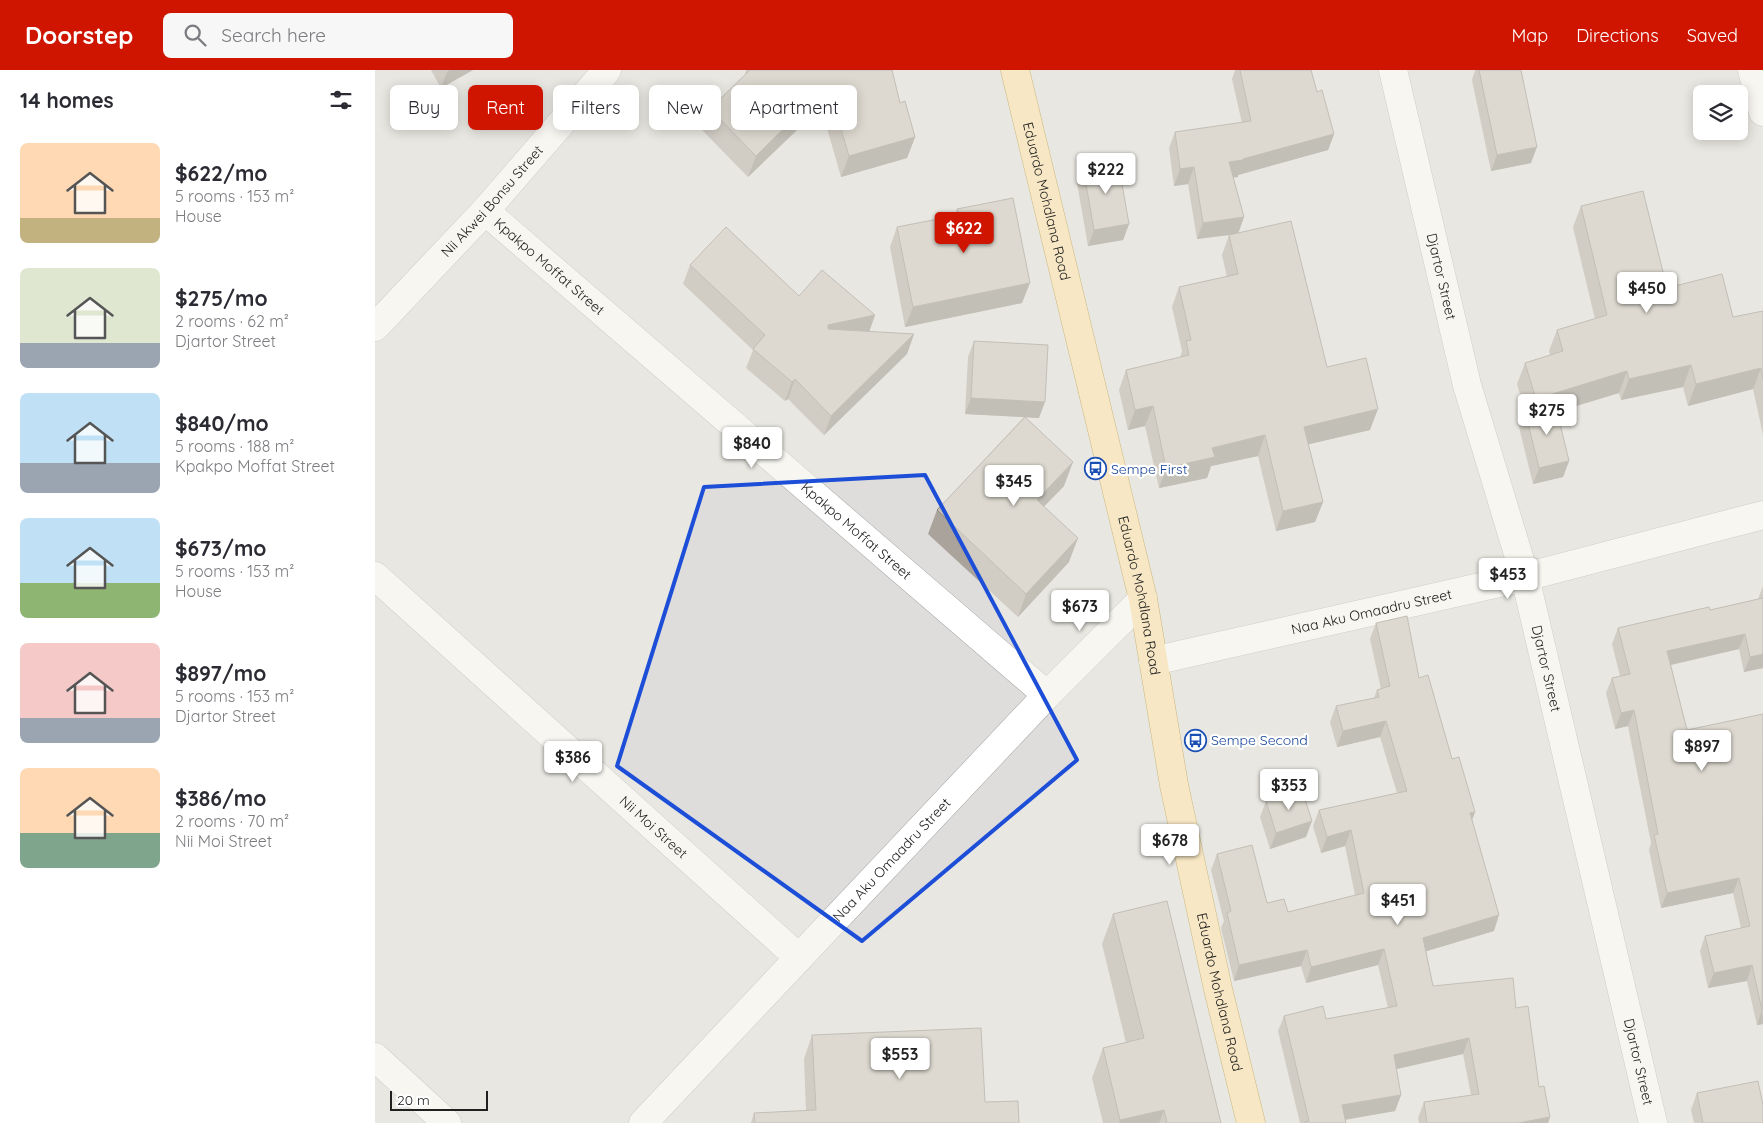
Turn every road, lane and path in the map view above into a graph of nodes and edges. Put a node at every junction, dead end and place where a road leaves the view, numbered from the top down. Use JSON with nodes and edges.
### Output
{"nodes":[{"id":1,"x":607,"y":70,"type":"edge"},
{"id":2,"x":1015,"y":70,"type":"edge"},
{"id":3,"x":1393,"y":70,"type":"edge"},
{"id":4,"x":1752,"y":70,"type":"edge"},
{"id":5,"x":1763,"y":112,"type":"edge"},
{"id":6,"x":485,"y":210,"type":"junction"},
{"id":7,"x":375,"y":328,"type":"edge"},
{"id":8,"x":1763,"y":515,"type":"edge"},
{"id":9,"x":375,"y":576,"type":"edge"},
{"id":10,"x":1525,"y":577,"type":"junction"},
{"id":11,"x":1143,"y":599,"type":"junction"},
{"id":12,"x":1153,"y":661,"type":"junction"},
{"id":13,"x":1047,"y":695,"type":"junction"},
{"id":14,"x":799,"y":958,"type":"junction"},
{"id":15,"x":375,"y":1057,"type":"edge"},
{"id":16,"x":447,"y":1123,"type":"edge"},
{"id":17,"x":643,"y":1123,"type":"edge"},
{"id":18,"x":1251,"y":1123,"type":"edge"},
{"id":19,"x":1653,"y":1123,"type":"edge"}],
"edges":[{"from":1,"to":6,"type":"street","name":"Nii Akwei Bonsu Street"},
{"from":2,"to":11,"type":"main road","name":"Eduardo Mohdlana Road"},
{"from":3,"to":10,"type":"street","name":"Djartor Street"},
{"from":4,"to":5,"type":"street"},
{"from":6,"to":7,"type":"street","name":"Nii Akwei Bonsu Street"},
{"from":6,"to":13,"type":"street","name":"Kpakpo Moffat Street"},
{"from":8,"to":10,"type":"street","name":"Naa Aku Omaadru Street"},
{"from":9,"to":14,"type":"street","name":"Nii Moi Street"},
{"from":10,"to":12,"type":"street","name":"Naa Aku Omaadru Street"},
{"from":10,"to":19,"type":"street","name":"Djartor Street"},
{"from":11,"to":12,"type":"main road","name":"Eduardo Mohdlana Road"},
{"from":11,"to":13,"type":"street","name":"Naa Aku Omaadru Street"},
{"from":12,"to":18,"type":"main road","name":"Eduardo Mohdlana Road"},
{"from":13,"to":14,"type":"street","name":"Naa Aku Omaadru Street"},
{"from":14,"to":17,"type":"street","name":"Naa Aku Omaadru Street"},
{"from":15,"to":16,"type":"street"}]}
